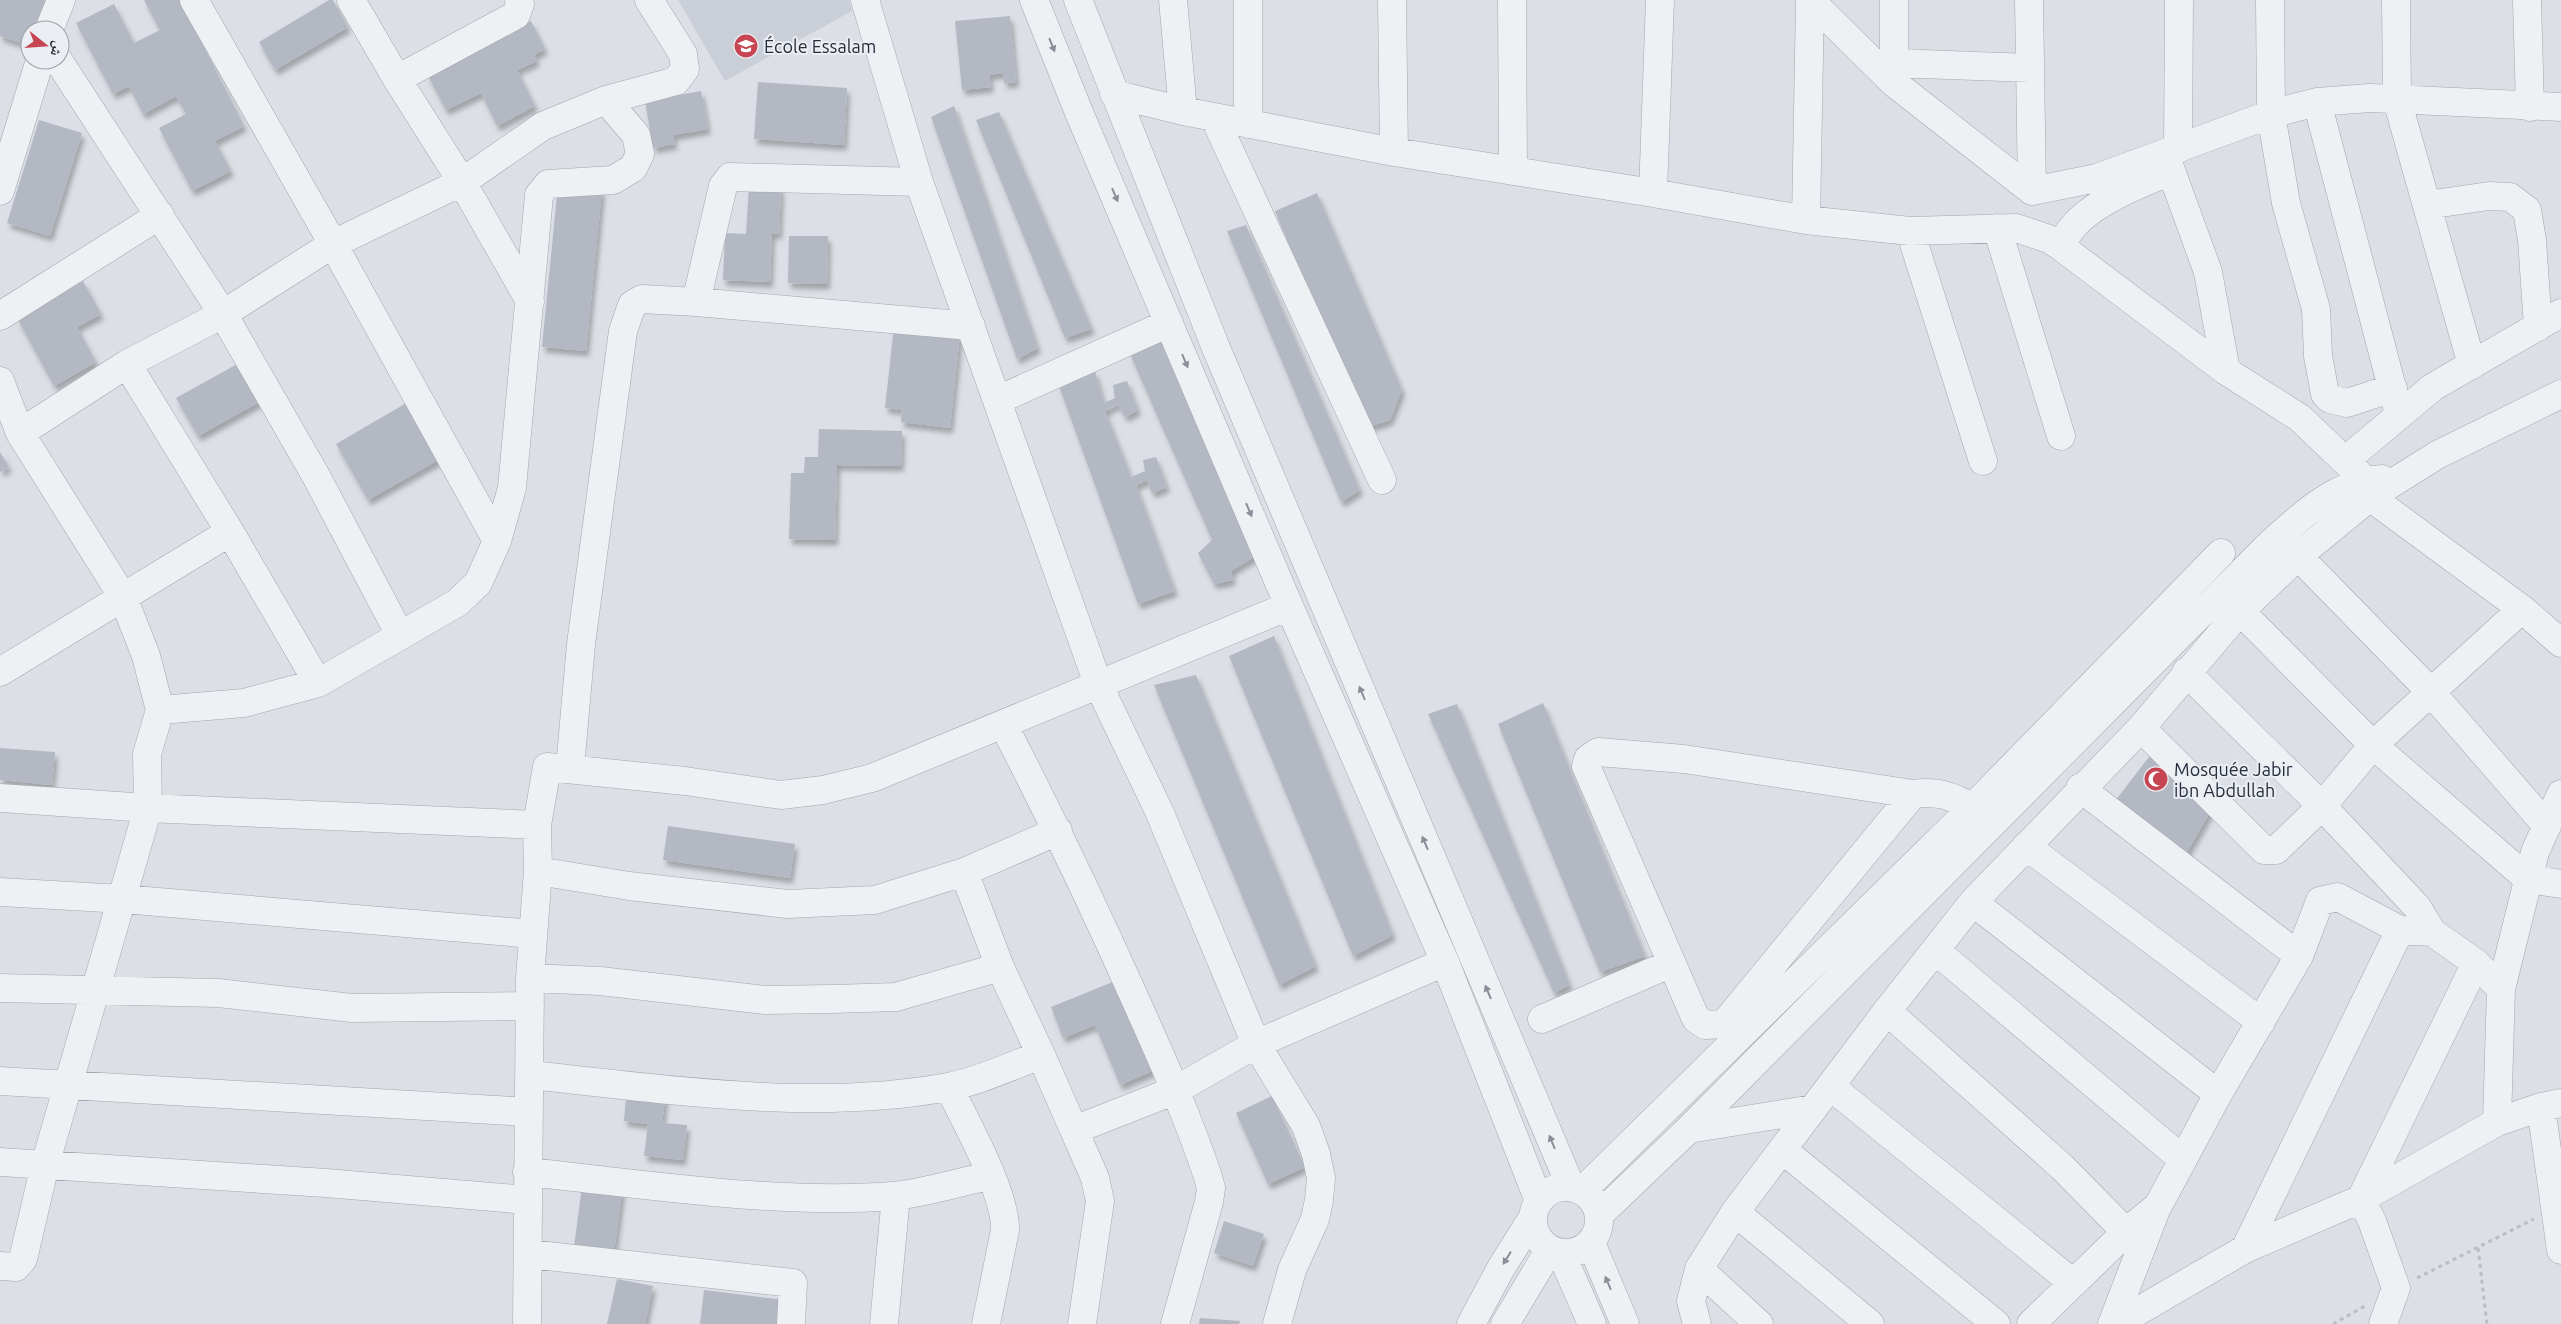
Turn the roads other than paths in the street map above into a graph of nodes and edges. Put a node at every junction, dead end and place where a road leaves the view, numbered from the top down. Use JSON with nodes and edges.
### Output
{"nodes":[{"id":1,"x":61,"y":0,"type":"edge"},
{"id":2,"x":194,"y":0,"type":"edge"},
{"id":3,"x":351,"y":0,"type":"edge"},
{"id":4,"x":519,"y":0,"type":"edge"},
{"id":5,"x":649,"y":0,"type":"edge"},
{"id":6,"x":865,"y":0,"type":"edge"},
{"id":7,"x":1034,"y":0,"type":"edge"},
{"id":8,"x":1078,"y":0,"type":"edge"},
{"id":9,"x":1173,"y":0,"type":"edge"},
{"id":10,"x":1248,"y":0,"type":"edge"},
{"id":11,"x":1392,"y":0,"type":"edge"},
{"id":12,"x":1512,"y":0,"type":"edge"},
{"id":13,"x":1660,"y":0,"type":"edge"},
{"id":14,"x":1894,"y":0,"type":"edge"},
{"id":15,"x":2029,"y":0,"type":"edge"},
{"id":16,"x":2179,"y":0,"type":"edge"},
{"id":17,"x":2270,"y":0,"type":"edge"},
{"id":18,"x":2396,"y":0,"type":"edge"},
{"id":19,"x":2527,"y":0,"type":"edge"},
{"id":20,"x":54,"y":20,"type":"edge"},
{"id":21,"x":2030,"y":68,"type":"junction"},
{"id":22,"x":36,"y":70,"type":"edge"},
{"id":23,"x":65,"y":70,"type":"edge"},
{"id":24,"x":1894,"y":73,"type":"junction"},
{"id":25,"x":397,"y":79,"type":"junction"},
{"id":26,"x":1114,"y":94,"type":"junction"},
{"id":27,"x":606,"y":100,"type":"junction"},
{"id":28,"x":2397,"y":100,"type":"junction"},
{"id":29,"x":2318,"y":102,"type":"junction"},
{"id":30,"x":2530,"y":107,"type":"junction"},
{"id":31,"x":2561,"y":107,"type":"edge"},
{"id":32,"x":1184,"y":111,"type":"junction"},
{"id":33,"x":2271,"y":114,"type":"junction"},
{"id":34,"x":1214,"y":117,"type":"junction"},
{"id":35,"x":1248,"y":124,"type":"junction"},
{"id":36,"x":1394,"y":152,"type":"junction"},
{"id":37,"x":5,"y":153,"type":"edge"},
{"id":38,"x":2171,"y":158,"type":"junction"},
{"id":39,"x":1513,"y":171,"type":"junction"},
{"id":40,"x":462,"y":182,"type":"junction"},
{"id":41,"x":919,"y":182,"type":"junction"},
{"id":42,"x":0,"y":191,"type":"edge"},
{"id":43,"x":2032,"y":191,"type":"junction"},
{"id":44,"x":1653,"y":193,"type":"junction"},
{"id":45,"x":2427,"y":205,"type":"junction"},
{"id":46,"x":160,"y":215,"type":"junction"},
{"id":47,"x":1806,"y":220,"type":"junction"},
{"id":48,"x":1997,"y":228,"type":"junction"},
{"id":49,"x":1910,"y":230,"type":"junction"},
{"id":50,"x":333,"y":244,"type":"junction"},
{"id":51,"x":2060,"y":246,"type":"junction"},
{"id":52,"x":530,"y":301,"type":"junction"},
{"id":53,"x":696,"y":302,"type":"junction"},
{"id":54,"x":2561,"y":313,"type":"edge"},
{"id":55,"x":223,"y":314,"type":"junction"},
{"id":56,"x":0,"y":316,"type":"edge"},
{"id":57,"x":1169,"y":323,"type":"junction"},
{"id":58,"x":972,"y":326,"type":"junction"},
{"id":59,"x":2538,"y":327,"type":"junction"},
{"id":60,"x":127,"y":364,"type":"junction"},
{"id":61,"x":2472,"y":365,"type":"junction"},
{"id":62,"x":2226,"y":371,"type":"junction"},
{"id":63,"x":0,"y":381,"type":"edge"},
{"id":64,"x":2393,"y":388,"type":"junction"},
{"id":65,"x":2325,"y":394,"type":"junction"},
{"id":66,"x":2561,"y":394,"type":"edge"},
{"id":67,"x":998,"y":400,"type":"junction"},
{"id":68,"x":2399,"y":414,"type":"junction"},
{"id":69,"x":2300,"y":418,"type":"junction"},
{"id":70,"x":20,"y":433,"type":"junction"},
{"id":71,"x":2061,"y":436,"type":"dead end"},
{"id":72,"x":2346,"y":460,"type":"junction"},
{"id":73,"x":1983,"y":461,"type":"dead end"},
{"id":74,"x":1382,"y":480,"type":"dead end"},
{"id":75,"x":2368,"y":489,"type":"junction"},
{"id":76,"x":230,"y":532,"type":"junction"},
{"id":77,"x":498,"y":541,"type":"junction"},
{"id":78,"x":2221,"y":553,"type":"dead end"},
{"id":79,"x":2298,"y":556,"type":"junction"},
{"id":80,"x":123,"y":597,"type":"junction"},
{"id":81,"x":1289,"y":606,"type":"junction"},
{"id":82,"x":2522,"y":609,"type":"junction"},
{"id":83,"x":2240,"y":611,"type":"junction"},
{"id":84,"x":400,"y":635,"type":"junction"},
{"id":85,"x":2561,"y":643,"type":"edge"},
{"id":86,"x":0,"y":672,"type":"edge"},
{"id":87,"x":2186,"y":672,"type":"junction"},
{"id":88,"x":318,"y":683,"type":"junction"},
{"id":89,"x":1098,"y":684,"type":"junction"},
{"id":90,"x":2430,"y":691,"type":"junction"},
{"id":91,"x":160,"y":710,"type":"junction"},
{"id":92,"x":1003,"y":724,"type":"junction"},
{"id":93,"x":2141,"y":728,"type":"junction"},
{"id":94,"x":2373,"y":744,"type":"junction"},
{"id":95,"x":570,"y":768,"type":"junction"},
{"id":96,"x":2080,"y":788,"type":"junction"},
{"id":97,"x":1913,"y":794,"type":"junction"},
{"id":98,"x":2561,"y":794,"type":"edge"},
{"id":99,"x":0,"y":798,"type":"edge"},
{"id":100,"x":2322,"y":806,"type":"junction"},
{"id":101,"x":148,"y":808,"type":"junction"},
{"id":102,"x":1972,"y":808,"type":"junction"},
{"id":103,"x":537,"y":824,"type":"junction"},
{"id":104,"x":2547,"y":826,"type":"junction"},
{"id":105,"x":1058,"y":831,"type":"junction"},
{"id":106,"x":2026,"y":846,"type":"junction"},
{"id":107,"x":538,"y":871,"type":"junction"},
{"id":108,"x":964,"y":872,"type":"junction"},
{"id":109,"x":2528,"y":878,"type":"junction"},
{"id":110,"x":2561,"y":884,"type":"edge"},
{"id":111,"x":0,"y":892,"type":"edge"},
{"id":112,"x":123,"y":899,"type":"junction"},
{"id":113,"x":1973,"y":902,"type":"junction"},
{"id":114,"x":2400,"y":930,"type":"junction"},
{"id":115,"x":2432,"y":932,"type":"junction"},
{"id":116,"x":533,"y":934,"type":"junction"},
{"id":117,"x":1935,"y":950,"type":"junction"},
{"id":118,"x":2299,"y":956,"type":"junction"},
{"id":119,"x":1445,"y":962,"type":"junction"},
{"id":120,"x":2476,"y":963,"type":"junction"},
{"id":121,"x":1670,"y":964,"type":"junction"},
{"id":122,"x":1000,"y":967,"type":"junction"},
{"id":123,"x":530,"y":978,"type":"junction"},
{"id":124,"x":0,"y":988,"type":"edge"},
{"id":125,"x":95,"y":988,"type":"junction"},
{"id":126,"x":2501,"y":989,"type":"junction"},
{"id":127,"x":530,"y":1006,"type":"junction"},
{"id":128,"x":1887,"y":1011,"type":"junction"},
{"id":129,"x":1542,"y":1019,"type":"dead end"},
{"id":130,"x":2260,"y":1022,"type":"junction"},
{"id":131,"x":1256,"y":1044,"type":"junction"},
{"id":132,"x":1041,"y":1055,"type":"junction"},
{"id":133,"x":530,"y":1075,"type":"junction"},
{"id":134,"x":0,"y":1081,"type":"edge"},
{"id":135,"x":69,"y":1086,"type":"junction"},
{"id":136,"x":1830,"y":1086,"type":"junction"},
{"id":137,"x":949,"y":1087,"type":"junction"},
{"id":138,"x":1176,"y":1090,"type":"junction"},
{"id":139,"x":2218,"y":1094,"type":"junction"},
{"id":140,"x":2551,"y":1105,"type":"edge"},
{"id":141,"x":1813,"y":1109,"type":"junction"},
{"id":142,"x":529,"y":1112,"type":"junction"},
{"id":143,"x":2498,"y":1122,"type":"junction"},
{"id":144,"x":1689,"y":1129,"type":"junction"},
{"id":145,"x":1074,"y":1130,"type":"junction"},
{"id":146,"x":1782,"y":1150,"type":"junction"},
{"id":147,"x":2181,"y":1158,"type":"junction"},
{"id":148,"x":0,"y":1162,"type":"edge"},
{"id":149,"x":45,"y":1164,"type":"junction"},
{"id":150,"x":527,"y":1172,"type":"junction"},
{"id":151,"x":990,"y":1176,"type":"junction"},
{"id":152,"x":1577,"y":1189,"type":"junction"},
{"id":153,"x":896,"y":1196,"type":"junction"},
{"id":154,"x":2361,"y":1198,"type":"junction"},
{"id":155,"x":527,"y":1200,"type":"junction"},
{"id":156,"x":2158,"y":1206,"type":"junction"},
{"id":157,"x":1536,"y":1209,"type":"junction"},
{"id":158,"x":1735,"y":1212,"type":"junction"},
{"id":159,"x":1599,"y":1215,"type":"junction"},
{"id":160,"x":2126,"y":1232,"type":"junction"},
{"id":161,"x":1591,"y":1242,"type":"junction"},
{"id":162,"x":2245,"y":1250,"type":"junction"},
{"id":163,"x":2561,"y":1250,"type":"edge"},
{"id":164,"x":1555,"y":1251,"type":"junction"},
{"id":165,"x":528,"y":1254,"type":"junction"},
{"id":166,"x":0,"y":1266,"type":"edge"},
{"id":167,"x":1699,"y":1269,"type":"junction"},
{"id":168,"x":2073,"y":1283,"type":"junction"},
{"id":169,"x":527,"y":1324,"type":"edge"},
{"id":170,"x":791,"y":1324,"type":"edge"},
{"id":171,"x":884,"y":1324,"type":"edge"},
{"id":172,"x":986,"y":1324,"type":"edge"},
{"id":173,"x":1082,"y":1324,"type":"edge"},
{"id":174,"x":1175,"y":1324,"type":"edge"},
{"id":175,"x":1277,"y":1324,"type":"edge"},
{"id":176,"x":1472,"y":1324,"type":"edge"},
{"id":177,"x":1505,"y":1324,"type":"edge"},
{"id":178,"x":1592,"y":1324,"type":"edge"},
{"id":179,"x":1625,"y":1324,"type":"edge"},
{"id":180,"x":1697,"y":1324,"type":"edge"},
{"id":181,"x":1759,"y":1324,"type":"edge"},
{"id":182,"x":1870,"y":1324,"type":"edge"},
{"id":183,"x":1996,"y":1324,"type":"edge"},
{"id":184,"x":2031,"y":1324,"type":"edge"},
{"id":185,"x":2112,"y":1324,"type":"edge"},
{"id":186,"x":2116,"y":1324,"type":"edge"},
{"id":187,"x":2383,"y":1324,"type":"edge"}],
"edges":[{"from":1,"to":20,"type":"street"},
{"from":2,"to":50,"type":"street"},
{"from":3,"to":25,"type":"street"},
{"from":4,"to":25,"type":"street"},
{"from":5,"to":27,"type":"street"},
{"from":6,"to":41,"type":"street"},
{"from":7,"to":57,"type":"street","one_way":true},
{"from":8,"to":26,"type":"street"},
{"from":9,"to":32,"type":"street"},
{"from":10,"to":35,"type":"street"},
{"from":11,"to":36,"type":"street"},
{"from":12,"to":39,"type":"street"},
{"from":13,"to":44,"type":"street"},
{"from":14,"to":24,"type":"street"},
{"from":15,"to":21,"type":"street"},
{"from":16,"to":38,"type":"street"},
{"from":17,"to":33,"type":"street"},
{"from":18,"to":28,"type":"street"},
{"from":19,"to":30,"type":"street"},
{"from":21,"to":24,"type":"street"},
{"from":21,"to":43,"type":"street"},
{"from":22,"to":37,"type":"street"},
{"from":23,"to":46,"type":"street"},
{"from":24,"to":43,"type":"street"},
{"from":24,"to":47,"type":"street"},
{"from":25,"to":40,"type":"street"},
{"from":26,"to":32,"type":"street"},
{"from":152,"to":26,"type":"street","one_way":true},
{"from":27,"to":40,"type":"street"},
{"from":27,"to":52,"type":"street"},
{"from":28,"to":29,"type":"street"},
{"from":28,"to":30,"type":"street"},
{"from":28,"to":45,"type":"street"},
{"from":29,"to":33,"type":"street"},
{"from":29,"to":64,"type":"street"},
{"from":30,"to":31,"type":"street"},
{"from":32,"to":34,"type":"street"},
{"from":33,"to":38,"type":"street"},
{"from":33,"to":65,"type":"street"},
{"from":34,"to":35,"type":"street"},
{"from":34,"to":74,"type":"street"},
{"from":35,"to":36,"type":"street"},
{"from":36,"to":39,"type":"street"},
{"from":37,"to":42,"type":"street"},
{"from":38,"to":43,"type":"street"},
{"from":38,"to":51,"type":"street"},
{"from":38,"to":62,"type":"street"},
{"from":39,"to":44,"type":"street"},
{"from":40,"to":50,"type":"street"},
{"from":40,"to":52,"type":"street"},
{"from":41,"to":53,"type":"street"},
{"from":41,"to":58,"type":"street"},
{"from":44,"to":47,"type":"street"},
{"from":45,"to":59,"type":"street"},
{"from":45,"to":61,"type":"street"},
{"from":46,"to":55,"type":"street"},
{"from":46,"to":56,"type":"street"},
{"from":47,"to":49,"type":"street"},
{"from":48,"to":49,"type":"street"},
{"from":48,"to":51,"type":"street"},
{"from":48,"to":71,"type":"street"},
{"from":49,"to":73,"type":"street"},
{"from":50,"to":55,"type":"street"},
{"from":50,"to":77,"type":"street"},
{"from":51,"to":62,"type":"street"},
{"from":52,"to":77,"type":"street"},
{"from":53,"to":58,"type":"street"},
{"from":53,"to":95,"type":"street"},
{"from":54,"to":59,"type":"street"},
{"from":55,"to":60,"type":"street"},
{"from":55,"to":84,"type":"street"},
{"from":57,"to":67,"type":"street"},
{"from":57,"to":81,"type":"street","one_way":true},
{"from":58,"to":67,"type":"street"},
{"from":59,"to":61,"type":"street"},
{"from":60,"to":70,"type":"street"},
{"from":60,"to":76,"type":"street"},
{"from":61,"to":68,"type":"street"},
{"from":62,"to":69,"type":"street"},
{"from":63,"to":70,"type":"street"},
{"from":64,"to":65,"type":"street"},
{"from":64,"to":68,"type":"street"},
{"from":65,"to":69,"type":"street"},
{"from":66,"to":75,"type":"street"},
{"from":67,"to":89,"type":"street"},
{"from":68,"to":72,"type":"street"},
{"from":69,"to":72,"type":"street"},
{"from":70,"to":80,"type":"street"},
{"from":72,"to":75,"type":"street"},
{"from":75,"to":79,"type":"street"},
{"from":75,"to":82,"type":"street"},
{"from":75,"to":144,"type":"street"},
{"from":76,"to":80,"type":"street"},
{"from":76,"to":88,"type":"street"},
{"from":77,"to":84,"type":"street"},
{"from":78,"to":102,"type":"street"},
{"from":79,"to":83,"type":"street"},
{"from":79,"to":90,"type":"street"},
{"from":80,"to":86,"type":"street"},
{"from":80,"to":91,"type":"street"},
{"from":81,"to":89,"type":"street"},
{"from":81,"to":119,"type":"street"},
{"from":82,"to":85,"type":"street"},
{"from":82,"to":90,"type":"street"},
{"from":83,"to":87,"type":"street"},
{"from":83,"to":94,"type":"street"},
{"from":84,"to":88,"type":"street"},
{"from":87,"to":93,"type":"street"},
{"from":87,"to":100,"type":"street"},
{"from":88,"to":91,"type":"street"},
{"from":89,"to":92,"type":"street"},
{"from":89,"to":131,"type":"street"},
{"from":90,"to":94,"type":"street"},
{"from":90,"to":104,"type":"street"},
{"from":91,"to":101,"type":"street"},
{"from":92,"to":95,"type":"street"},
{"from":92,"to":105,"type":"street"},
{"from":93,"to":96,"type":"street"},
{"from":93,"to":100,"type":"street"},
{"from":94,"to":100,"type":"street"},
{"from":94,"to":109,"type":"street"},
{"from":95,"to":103,"type":"street"},
{"from":96,"to":106,"type":"street"},
{"from":96,"to":118,"type":"street"},
{"from":97,"to":102,"type":"street"},
{"from":97,"to":121,"type":"street"},
{"from":97,"to":121,"type":"street"},
{"from":98,"to":104,"type":"street"},
{"from":99,"to":101,"type":"street"},
{"from":100,"to":115,"type":"street"},
{"from":101,"to":103,"type":"street"},
{"from":101,"to":112,"type":"street"},
{"from":102,"to":152,"type":"street"},
{"from":103,"to":107,"type":"street"},
{"from":104,"to":109,"type":"street"},
{"from":105,"to":108,"type":"street"},
{"from":105,"to":138,"type":"street"},
{"from":106,"to":113,"type":"street"},
{"from":106,"to":130,"type":"street"},
{"from":107,"to":108,"type":"street"},
{"from":107,"to":116,"type":"street"},
{"from":108,"to":122,"type":"street"},
{"from":109,"to":110,"type":"street"},
{"from":109,"to":126,"type":"street"},
{"from":111,"to":112,"type":"street"},
{"from":112,"to":116,"type":"street"},
{"from":112,"to":125,"type":"street"},
{"from":113,"to":117,"type":"street"},
{"from":113,"to":139,"type":"street"},
{"from":114,"to":115,"type":"street"},
{"from":114,"to":118,"type":"street"},
{"from":114,"to":162,"type":"street"},
{"from":115,"to":120,"type":"street"},
{"from":116,"to":123,"type":"street"},
{"from":117,"to":128,"type":"street"},
{"from":117,"to":147,"type":"street"},
{"from":118,"to":130,"type":"street"},
{"from":119,"to":131,"type":"street"},
{"from":119,"to":157,"type":"street"},
{"from":120,"to":126,"type":"street"},
{"from":120,"to":154,"type":"street"},
{"from":121,"to":129,"type":"street"},
{"from":122,"to":123,"type":"street"},
{"from":122,"to":132,"type":"street"},
{"from":123,"to":127,"type":"street"},
{"from":124,"to":125,"type":"street"},
{"from":125,"to":127,"type":"street"},
{"from":125,"to":135,"type":"street"},
{"from":126,"to":143,"type":"street"},
{"from":127,"to":133,"type":"street"},
{"from":128,"to":136,"type":"street"},
{"from":128,"to":160,"type":"street"},
{"from":130,"to":139,"type":"street"},
{"from":131,"to":138,"type":"street"},
{"from":131,"to":175,"type":"street"},
{"from":132,"to":137,"type":"street"},
{"from":132,"to":145,"type":"street"},
{"from":133,"to":137,"type":"street"},
{"from":133,"to":142,"type":"street"},
{"from":134,"to":135,"type":"street"},
{"from":135,"to":142,"type":"street"},
{"from":135,"to":149,"type":"street"},
{"from":136,"to":141,"type":"street"},
{"from":136,"to":168,"type":"street"},
{"from":137,"to":151,"type":"street"},
{"from":138,"to":145,"type":"street"},
{"from":138,"to":174,"type":"street"},
{"from":139,"to":147,"type":"street"},
{"from":140,"to":143,"type":"street"},
{"from":140,"to":163,"type":"street"},
{"from":141,"to":144,"type":"street"},
{"from":141,"to":146,"type":"street"},
{"from":142,"to":150,"type":"street"},
{"from":143,"to":154,"type":"street"},
{"from":144,"to":159,"type":"street"},
{"from":145,"to":173,"type":"street"},
{"from":146,"to":158,"type":"street"},
{"from":146,"to":183,"type":"street"},
{"from":147,"to":156,"type":"street"},
{"from":148,"to":149,"type":"street"},
{"from":149,"to":155,"type":"street"},
{"from":149,"to":166,"type":"street"},
{"from":150,"to":153,"type":"street"},
{"from":150,"to":155,"type":"street"},
{"from":151,"to":153,"type":"street"},
{"from":151,"to":172,"type":"street"},
{"from":152,"to":157,"type":"street"},
{"from":152,"to":159,"type":"street"},
{"from":153,"to":171,"type":"street"},
{"from":154,"to":162,"type":"street"},
{"from":154,"to":187,"type":"street"},
{"from":155,"to":165,"type":"street"},
{"from":156,"to":160,"type":"street"},
{"from":156,"to":185,"type":"street"},
{"from":157,"to":164,"type":"street"},
{"from":157,"to":176,"type":"street","one_way":true},
{"from":158,"to":167,"type":"street"},
{"from":158,"to":182,"type":"street"},
{"from":159,"to":161,"type":"street"},
{"from":160,"to":168,"type":"street"},
{"from":161,"to":164,"type":"street"},
{"from":179,"to":161,"type":"street","one_way":true},
{"from":162,"to":186,"type":"street"},
{"from":164,"to":177,"type":"street"},
{"from":164,"to":178,"type":"street"},
{"from":165,"to":169,"type":"street"},
{"from":165,"to":170,"type":"street"},
{"from":167,"to":180,"type":"street"},
{"from":167,"to":181,"type":"street"},
{"from":168,"to":184,"type":"street"}]}
